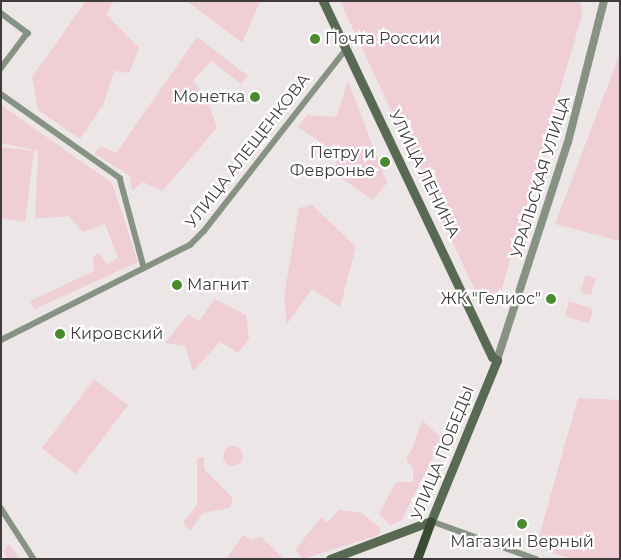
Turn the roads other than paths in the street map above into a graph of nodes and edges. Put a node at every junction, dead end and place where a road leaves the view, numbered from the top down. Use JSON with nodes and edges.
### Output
{"nodes":[{"id":1,"x":323,"y":1,"type":"edge"},
{"id":2,"x":604,"y":1,"type":"edge"},
{"id":3,"x":1,"y":13,"type":"edge"},
{"id":4,"x":346,"y":49,"type":"junction"},
{"id":5,"x":1,"y":70,"type":"edge"},
{"id":6,"x":1,"y":94,"type":"edge"},
{"id":7,"x":144,"y":267,"type":"junction"},
{"id":8,"x":1,"y":340,"type":"edge"},
{"id":9,"x":497,"y":360,"type":"junction"},
{"id":10,"x":1,"y":508,"type":"edge"},
{"id":11,"x":431,"y":521,"type":"junction"},
{"id":12,"x":34,"y":559,"type":"edge"},
{"id":13,"x":330,"y":559,"type":"edge"},
{"id":14,"x":417,"y":559,"type":"edge"},
{"id":15,"x":536,"y":559,"type":"edge"}],
"edges":[{"from":1,"to":4,"type":"main road","name":"УЛИЦА ЛЕНИНА"},
{"from":2,"to":9,"type":"street","name":"УРАЛЬСКАЯ УЛИЦА"},
{"from":3,"to":5,"type":"street"},
{"from":4,"to":7,"type":"street","name":"УЛИЦА АЛЕЩЕНКОВА"},
{"from":4,"to":9,"type":"main road","name":"УЛИЦА ЛЕНИНА"},
{"from":6,"to":7,"type":"street"},
{"from":7,"to":8,"type":"street","name":"УЛИЦА АЛЕЩЕНКОВА"},
{"from":9,"to":11,"type":"main road","name":"УЛИЦА ПОБЕДЫ"},
{"from":10,"to":12,"type":"street"},
{"from":11,"to":13,"type":"main road"},
{"from":11,"to":14,"type":"main road","name":"УЛИЦА ПОБЕДЫ"},
{"from":11,"to":15,"type":"street"}]}
